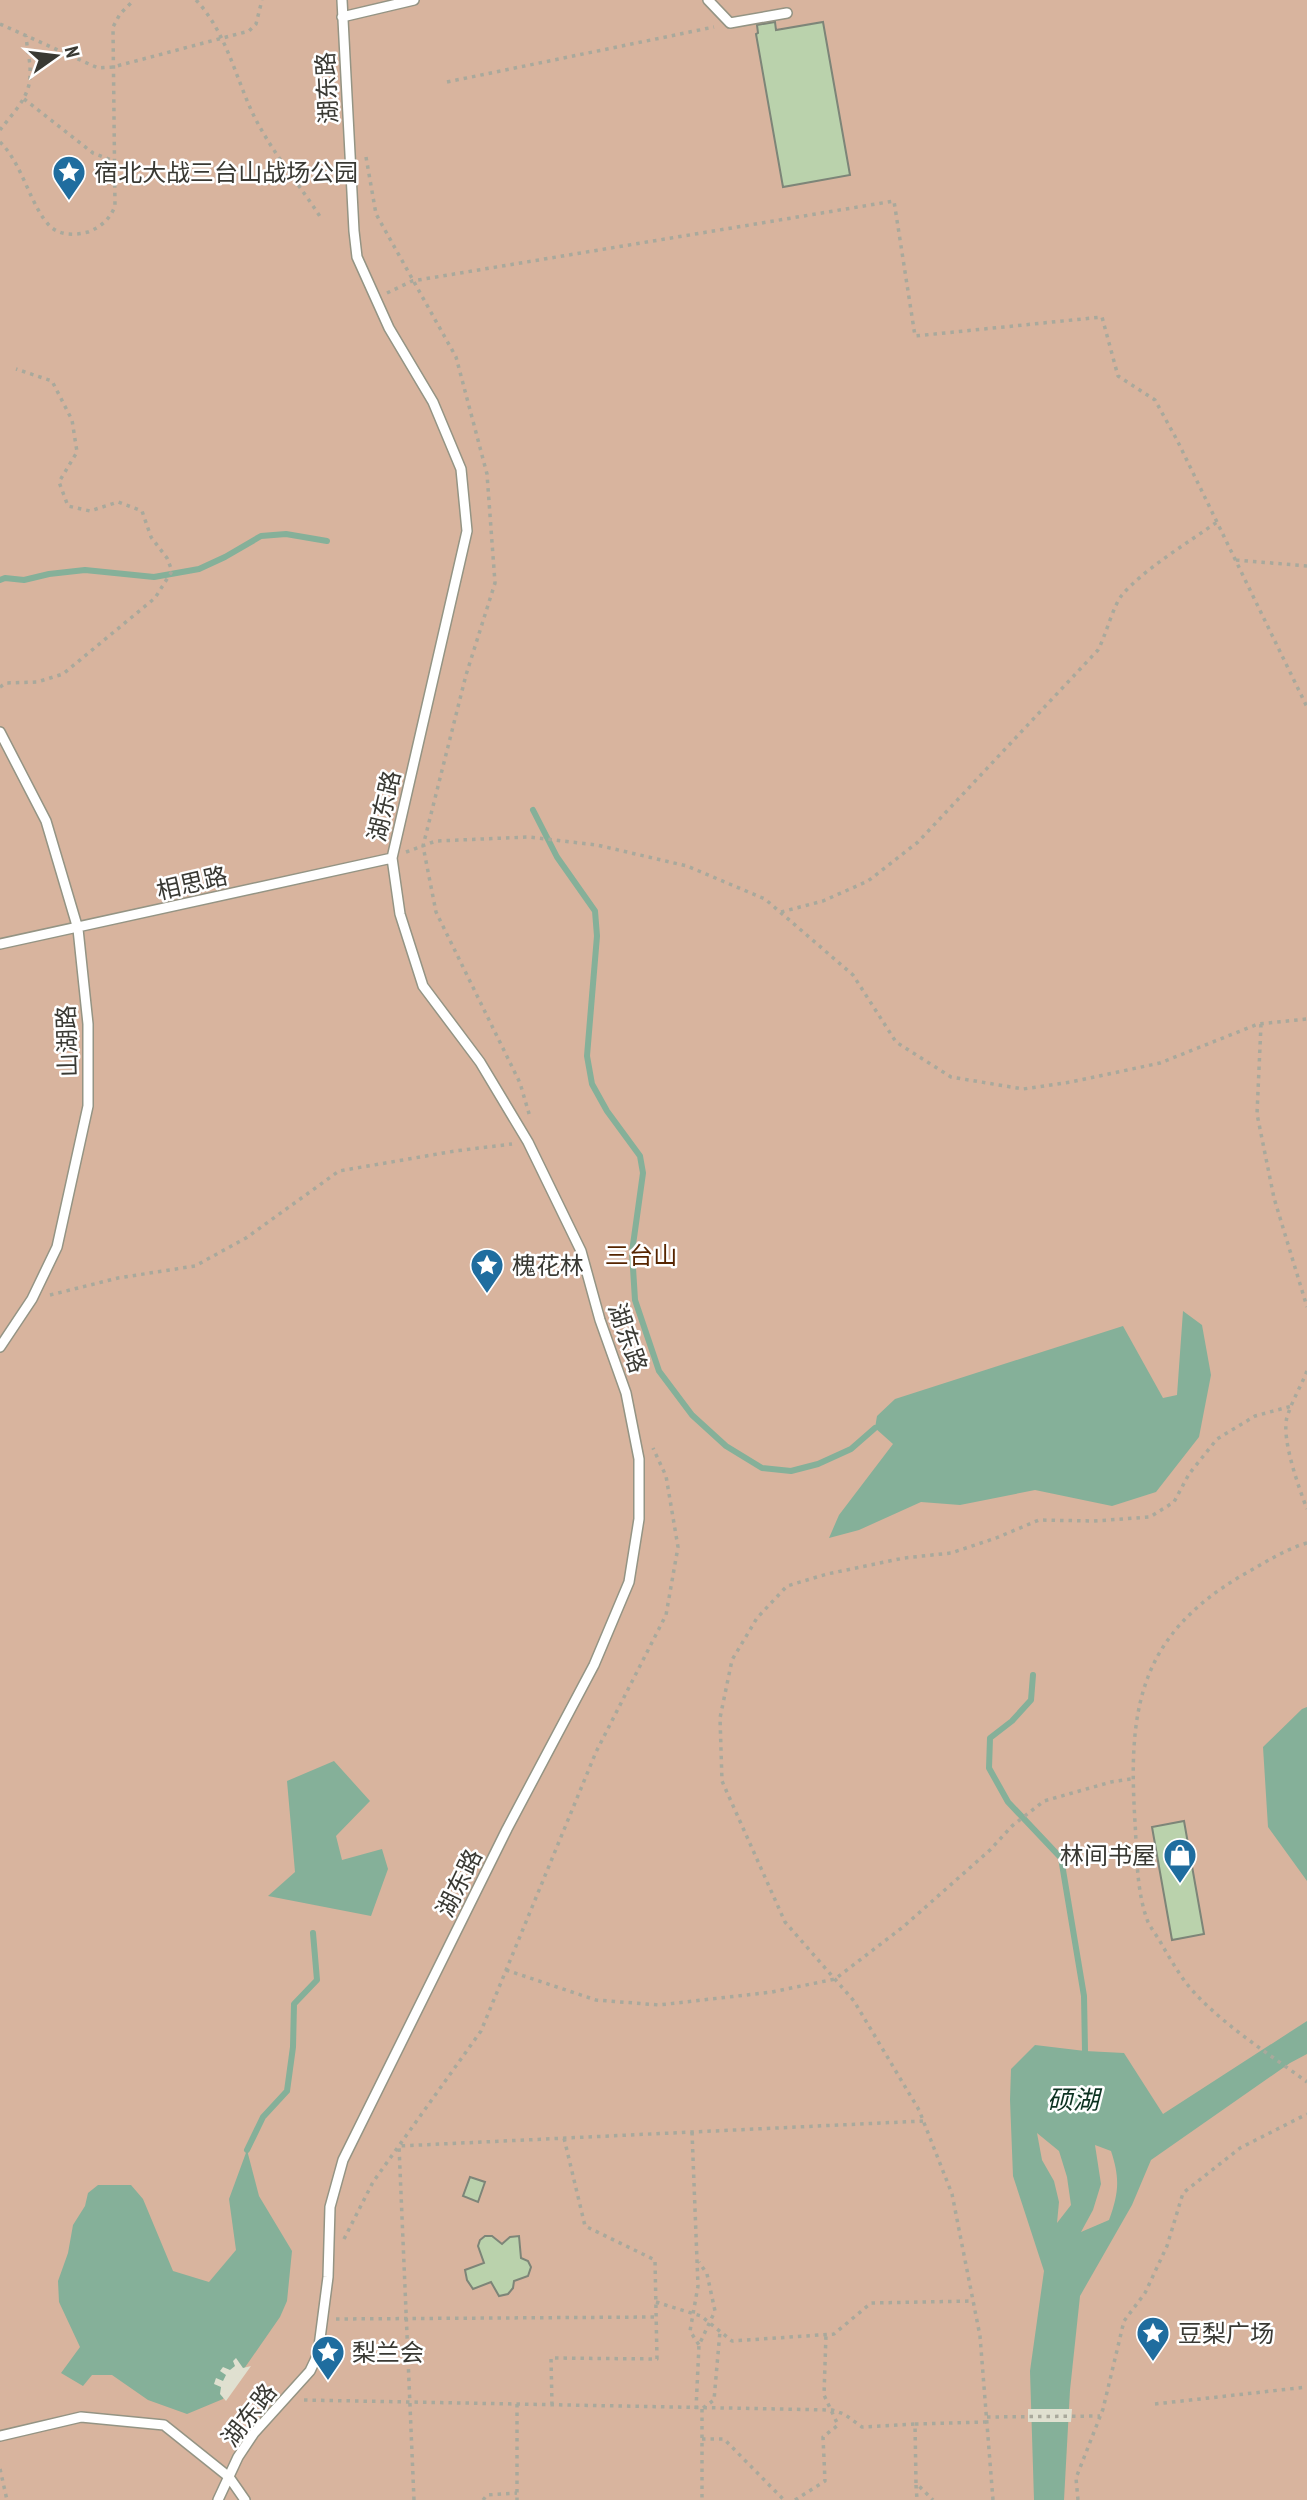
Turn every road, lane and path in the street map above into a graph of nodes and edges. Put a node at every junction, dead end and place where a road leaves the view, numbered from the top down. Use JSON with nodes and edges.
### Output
{"nodes":[{"id":1,"x":124,"y":0,"type":"edge"},
{"id":2,"x":134,"y":0,"type":"edge"},
{"id":3,"x":196,"y":0,"type":"edge"},
{"id":4,"x":262,"y":0,"type":"edge"},
{"id":5,"x":342,"y":0,"type":"edge"},
{"id":6,"x":414,"y":0,"type":"edge"},
{"id":7,"x":708,"y":0,"type":"edge"},
{"id":8,"x":127,"y":6,"type":"junction"},
{"id":9,"x":787,"y":13,"type":"dead end"},
{"id":10,"x":342,"y":17,"type":"junction"},
{"id":11,"x":730,"y":23,"type":"junction"},
{"id":12,"x":0,"y":24,"type":"edge"},
{"id":13,"x":26,"y":36,"type":"junction"},
{"id":14,"x":221,"y":38,"type":"junction"},
{"id":15,"x":113,"y":67,"type":"junction"},
{"id":16,"x":447,"y":82,"type":"dead end"},
{"id":17,"x":24,"y":99,"type":"junction"},
{"id":18,"x":0,"y":130,"type":"edge"},
{"id":19,"x":0,"y":142,"type":"edge"},
{"id":20,"x":114,"y":161,"type":"junction"},
{"id":21,"x":321,"y":218,"type":"dead end"},
{"id":22,"x":376,"y":298,"type":"junction"},
{"id":23,"x":16,"y":369,"type":"dead end"},
{"id":24,"x":1217,"y":522,"type":"junction"},
{"id":25,"x":1236,"y":560,"type":"junction"},
{"id":26,"x":1307,"y":566,"type":"edge"},
{"id":27,"x":0,"y":687,"type":"edge"},
{"id":28,"x":1307,"y":707,"type":"edge"},
{"id":29,"x":0,"y":732,"type":"edge"},
{"id":30,"x":392,"y":858,"type":"junction"},
{"id":31,"x":780,"y":912,"type":"junction"},
{"id":32,"x":78,"y":929,"type":"junction"},
{"id":33,"x":0,"y":944,"type":"edge"},
{"id":34,"x":1307,"y":1019,"type":"edge"},
{"id":35,"x":1261,"y":1024,"type":"junction"},
{"id":36,"x":528,"y":1142,"type":"junction"},
{"id":37,"x":32,"y":1299,"type":"junction"},
{"id":38,"x":1307,"y":1307,"type":"edge"},
{"id":39,"x":0,"y":1347,"type":"edge"},
{"id":40,"x":1307,"y":1371,"type":"edge"},
{"id":41,"x":1292,"y":1406,"type":"junction"},
{"id":42,"x":649,"y":1440,"type":"dead end"},
{"id":43,"x":1307,"y":1509,"type":"edge"},
{"id":44,"x":1307,"y":1543,"type":"edge"},
{"id":45,"x":1131,"y":1779,"type":"junction"},
{"id":46,"x":506,"y":1970,"type":"junction"},
{"id":47,"x":835,"y":1979,"type":"junction"},
{"id":48,"x":1306,"y":2081,"type":"edge"},
{"id":49,"x":1307,"y":2114,"type":"edge"},
{"id":50,"x":923,"y":2121,"type":"junction"},
{"id":51,"x":692,"y":2132,"type":"junction"},
{"id":52,"x":564,"y":2138,"type":"junction"},
{"id":53,"x":399,"y":2146,"type":"junction"},
{"id":54,"x":342,"y":2243,"type":"dead end"},
{"id":55,"x":697,"y":2260,"type":"junction"},
{"id":56,"x":973,"y":2301,"type":"junction"},
{"id":57,"x":656,"y":2302,"type":"junction"},
{"id":58,"x":656,"y":2318,"type":"junction"},
{"id":59,"x":323,"y":2319,"type":"junction"},
{"id":60,"x":407,"y":2319,"type":"junction"},
{"id":61,"x":720,"y":2331,"type":"junction"},
{"id":62,"x":826,"y":2334,"type":"junction"},
{"id":63,"x":699,"y":2345,"type":"junction"},
{"id":64,"x":1307,"y":2387,"type":"edge"},
{"id":65,"x":284,"y":2399,"type":"junction"},
{"id":66,"x":410,"y":2402,"type":"junction"},
{"id":67,"x":517,"y":2404,"type":"junction"},
{"id":68,"x":1155,"y":2404,"type":"dead end"},
{"id":69,"x":552,"y":2406,"type":"junction"},
{"id":70,"x":699,"y":2409,"type":"junction"},
{"id":71,"x":832,"y":2410,"type":"junction"},
{"id":72,"x":1100,"y":2416,"type":"junction"},
{"id":73,"x":987,"y":2419,"type":"junction"},
{"id":74,"x":915,"y":2424,"type":"junction"},
{"id":75,"x":0,"y":2436,"type":"edge"},
{"id":76,"x":702,"y":2440,"type":"junction"},
{"id":77,"x":0,"y":2469,"type":"edge"},
{"id":78,"x":229,"y":2477,"type":"junction"},
{"id":79,"x":916,"y":2483,"type":"junction"},
{"id":80,"x":517,"y":2493,"type":"junction"},
{"id":81,"x":7,"y":2500,"type":"edge"},
{"id":82,"x":218,"y":2500,"type":"edge"},
{"id":83,"x":245,"y":2500,"type":"edge"},
{"id":84,"x":414,"y":2500,"type":"edge"},
{"id":85,"x":483,"y":2500,"type":"edge"},
{"id":86,"x":517,"y":2500,"type":"edge"},
{"id":87,"x":702,"y":2500,"type":"edge"},
{"id":88,"x":784,"y":2500,"type":"edge"},
{"id":89,"x":795,"y":2500,"type":"edge"},
{"id":90,"x":917,"y":2500,"type":"edge"},
{"id":91,"x":933,"y":2500,"type":"edge"},
{"id":92,"x":993,"y":2500,"type":"edge"},
{"id":93,"x":1078,"y":2500,"type":"edge"}],
"edges":[{"from":1,"to":8,"type":"path"},
{"from":2,"to":8,"type":"path"},
{"from":3,"to":14,"type":"path"},
{"from":4,"to":14,"type":"path"},
{"from":5,"to":10,"type":"lane","name":"湖东路"},
{"from":6,"to":10,"type":"lane"},
{"from":7,"to":11,"type":"lane"},
{"from":8,"to":15,"type":"path"},
{"from":9,"to":11,"type":"lane"},
{"from":10,"to":22,"type":"lane","name":"湖东路"},
{"from":11,"to":16,"type":"path"},
{"from":12,"to":13,"type":"path"},
{"from":13,"to":15,"type":"path"},
{"from":13,"to":17,"type":"path"},
{"from":14,"to":15,"type":"path"},
{"from":14,"to":21,"type":"path"},
{"from":15,"to":20,"type":"path"},
{"from":17,"to":18,"type":"path"},
{"from":17,"to":20,"type":"path"},
{"from":19,"to":20,"type":"path"},
{"from":22,"to":24,"type":"path"},
{"from":22,"to":30,"type":"lane","name":"湖东路"},
{"from":23,"to":27,"type":"path"},
{"from":24,"to":25,"type":"path"},
{"from":24,"to":31,"type":"path"},
{"from":25,"to":26,"type":"path"},
{"from":25,"to":28,"type":"path"},
{"from":29,"to":32,"type":"lane","name":"山湖路"},
{"from":30,"to":31,"type":"path"},
{"from":30,"to":32,"type":"lane","name":"相思路"},
{"from":30,"to":36,"type":"lane","name":"湖东路"},
{"from":31,"to":35,"type":"path"},
{"from":32,"to":33,"type":"lane","name":"相思路"},
{"from":32,"to":37,"type":"lane","name":"山湖路"},
{"from":34,"to":35,"type":"path"},
{"from":35,"to":38,"type":"path"},
{"from":36,"to":37,"type":"path"},
{"from":36,"to":59,"type":"lane","name":"湖东路"},
{"from":37,"to":39,"type":"lane","name":"山湖路"},
{"from":40,"to":41,"type":"path"},
{"from":41,"to":43,"type":"path"},
{"from":41,"to":47,"type":"path"},
{"from":42,"to":46,"type":"path"},
{"from":44,"to":45,"type":"path"},
{"from":45,"to":47,"type":"path"},
{"from":45,"to":48,"type":"path"},
{"from":46,"to":47,"type":"path"},
{"from":46,"to":53,"type":"path"},
{"from":47,"to":50,"type":"path"},
{"from":49,"to":72,"type":"path"},
{"from":50,"to":51,"type":"path"},
{"from":50,"to":56,"type":"path"},
{"from":51,"to":52,"type":"path"},
{"from":51,"to":55,"type":"path","bridge":true},
{"from":52,"to":53,"type":"path"},
{"from":52,"to":57,"type":"path"},
{"from":53,"to":54,"type":"path"},
{"from":53,"to":60,"type":"path"},
{"from":55,"to":63,"type":"path","bridge":true},
{"from":55,"to":63,"type":"path","bridge":true},
{"from":56,"to":62,"type":"path"},
{"from":56,"to":73,"type":"path"},
{"from":57,"to":58,"type":"path"},
{"from":57,"to":61,"type":"path"},
{"from":58,"to":60,"type":"path"},
{"from":58,"to":69,"type":"path"},
{"from":59,"to":60,"type":"path"},
{"from":59,"to":65,"type":"lane","name":"湖东路"},
{"from":60,"to":66,"type":"path"},
{"from":61,"to":62,"type":"path"},
{"from":61,"to":70,"type":"path"},
{"from":62,"to":71,"type":"path"},
{"from":63,"to":70,"type":"path","bridge":true},
{"from":64,"to":68,"type":"path"},
{"from":65,"to":66,"type":"path"},
{"from":65,"to":78,"type":"lane","name":"湖东路"},
{"from":66,"to":67,"type":"path"},
{"from":66,"to":84,"type":"path"},
{"from":67,"to":69,"type":"path"},
{"from":67,"to":80,"type":"path"},
{"from":69,"to":70,"type":"path"},
{"from":70,"to":71,"type":"path"},
{"from":70,"to":76,"type":"path"},
{"from":71,"to":74,"type":"path"},
{"from":71,"to":89,"type":"path"},
{"from":72,"to":73,"type":"path"},
{"from":72,"to":93,"type":"path"},
{"from":73,"to":74,"type":"path"},
{"from":73,"to":92,"type":"path"},
{"from":74,"to":79,"type":"path"},
{"from":75,"to":78,"type":"lane"},
{"from":76,"to":87,"type":"path"},
{"from":76,"to":88,"type":"path"},
{"from":77,"to":81,"type":"path"},
{"from":78,"to":82,"type":"lane","name":"湖东路"},
{"from":78,"to":83,"type":"lane"},
{"from":79,"to":90,"type":"path"},
{"from":79,"to":91,"type":"path"},
{"from":80,"to":85,"type":"path"},
{"from":80,"to":86,"type":"path"}]}
